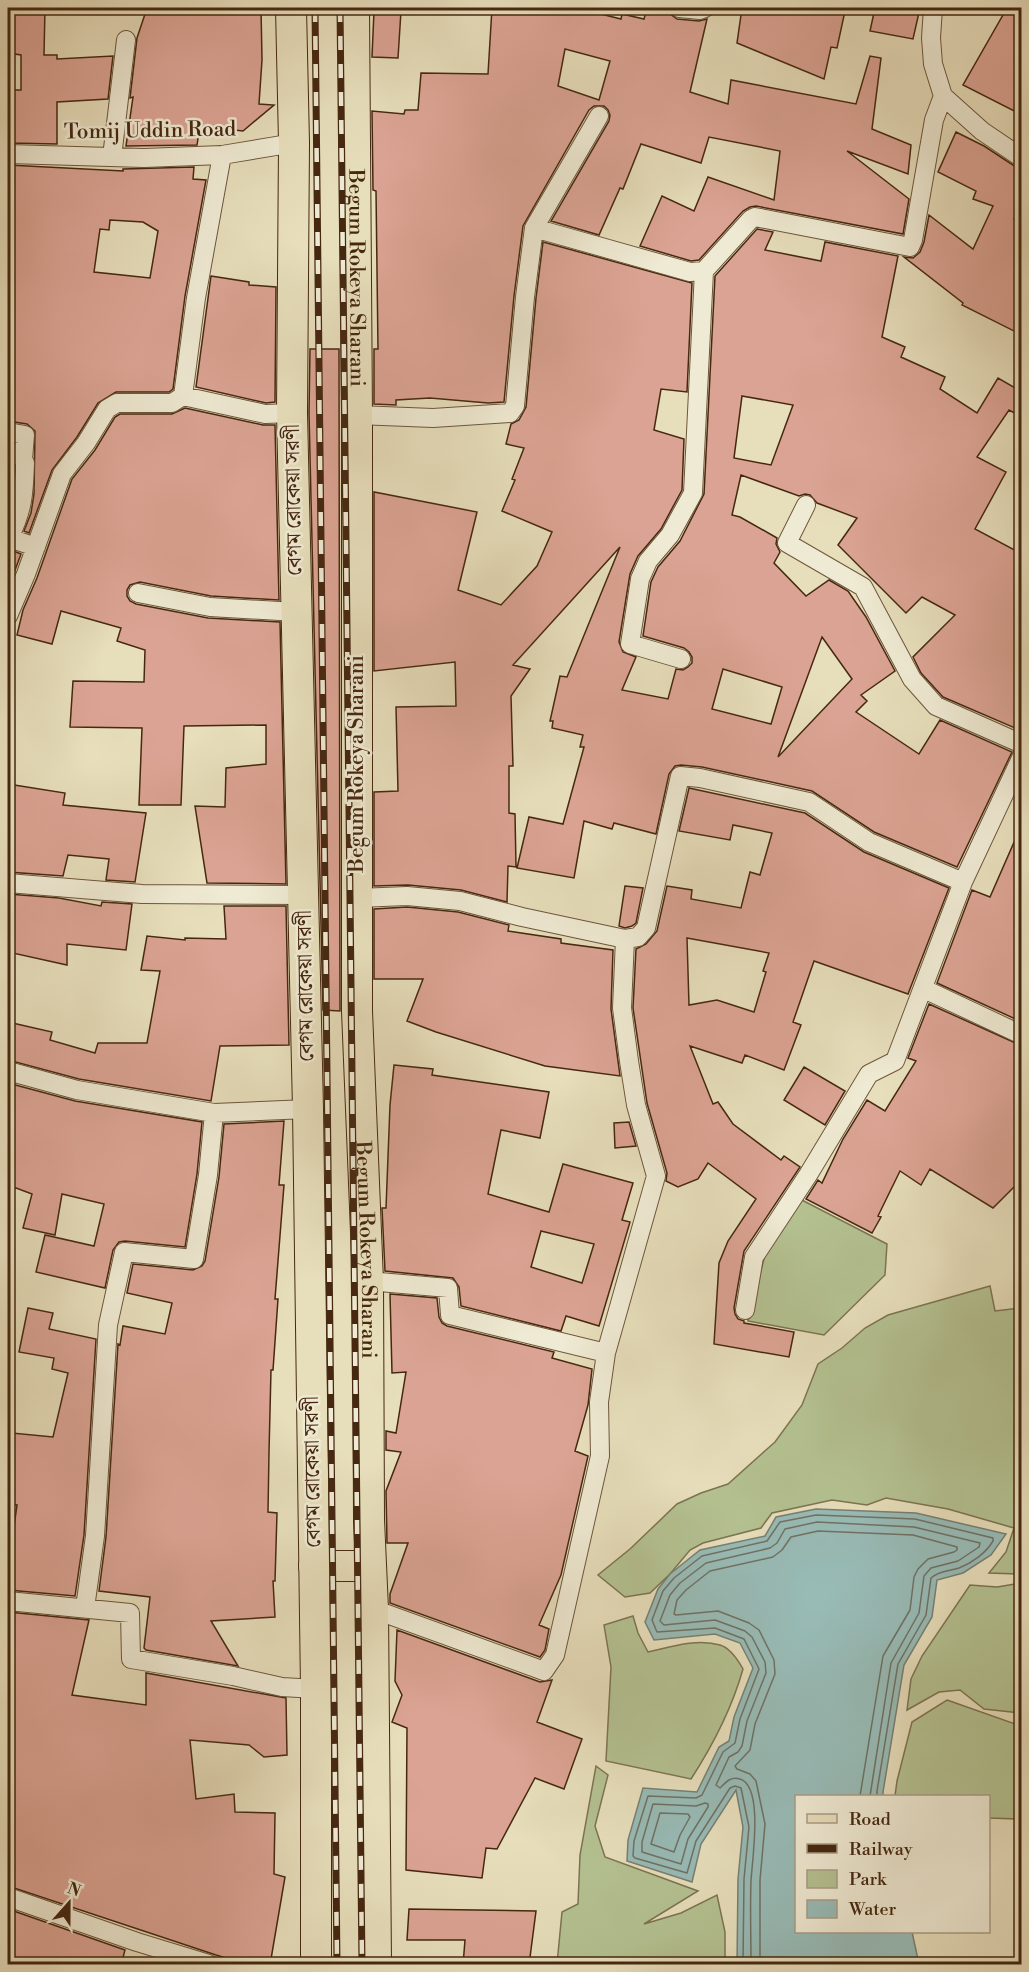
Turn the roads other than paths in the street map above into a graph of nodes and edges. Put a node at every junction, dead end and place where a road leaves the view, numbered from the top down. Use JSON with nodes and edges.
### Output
{"nodes":[{"id":1,"x":291,"y":8,"type":"edge"},
{"id":2,"x":354,"y":8,"type":"edge"},
{"id":3,"x":679,"y":8,"type":"edge"},
{"id":4,"x":705,"y":8,"type":"edge"},
{"id":5,"x":928,"y":8,"type":"edge"},
{"id":6,"x":126,"y":40,"type":"dead end"},
{"id":7,"x":943,"y":96,"type":"junction"},
{"id":8,"x":599,"y":116,"type":"dead end"},
{"id":9,"x":294,"y":143,"type":"junction"},
{"id":10,"x":8,"y":154,"type":"edge"},
{"id":11,"x":222,"y":155,"type":"junction"},
{"id":12,"x":112,"y":157,"type":"junction"},
{"id":13,"x":1022,"y":158,"type":"edge"},
{"id":14,"x":534,"y":228,"type":"junction"},
{"id":15,"x":704,"y":271,"type":"junction"},
{"id":16,"x":183,"y":396,"type":"junction"},
{"id":17,"x":292,"y":413,"type":"junction"},
{"id":18,"x":357,"y":415,"type":"junction"},
{"id":19,"x":8,"y":432,"type":"edge"},
{"id":20,"x":806,"y":505,"type":"dead end"},
{"id":21,"x":36,"y":547,"type":"junction"},
{"id":22,"x":138,"y":593,"type":"dead end"},
{"id":23,"x":297,"y":612,"type":"junction"},
{"id":24,"x":8,"y":616,"type":"edge"},
{"id":25,"x":681,"y":659,"type":"dead end"},
{"id":26,"x":1022,"y":744,"type":"edge"},
{"id":27,"x":1022,"y":756,"type":"edge"},
{"id":28,"x":963,"y":882,"type":"junction"},
{"id":29,"x":8,"y":883,"type":"edge"},
{"id":30,"x":304,"y":894,"type":"junction"},
{"id":31,"x":358,"y":898,"type":"junction"},
{"id":32,"x":625,"y":939,"type":"junction"},
{"id":33,"x":924,"y":989,"type":"junction"},
{"id":34,"x":1022,"y":1035,"type":"edge"},
{"id":35,"x":8,"y":1071,"type":"edge"},
{"id":36,"x":308,"y":1109,"type":"junction"},
{"id":37,"x":214,"y":1113,"type":"junction"},
{"id":38,"x":368,"y":1281,"type":"junction"},
{"id":39,"x":745,"y":1310,"type":"dead end"},
{"id":40,"x":606,"y":1353,"type":"junction"},
{"id":41,"x":314,"y":1566,"type":"junction"},
{"id":42,"x":370,"y":1566,"type":"junction"},
{"id":43,"x":8,"y":1601,"type":"edge"},
{"id":44,"x":85,"y":1608,"type":"junction"},
{"id":45,"x":373,"y":1608,"type":"junction"},
{"id":46,"x":316,"y":1689,"type":"junction"},
{"id":47,"x":8,"y":1897,"type":"edge"},
{"id":48,"x":209,"y":1965,"type":"edge"},
{"id":49,"x":316,"y":1965,"type":"edge"},
{"id":50,"x":376,"y":1965,"type":"edge"}],
"edges":[{"from":1,"to":9,"type":"main road","name":"বেগম রোকেয়া সরণী"},
{"from":2,"to":18,"type":"main road","name":"Begum Rokeya Sharani"},
{"from":3,"to":4,"type":"street"},
{"from":5,"to":7,"type":"street"},
{"from":6,"to":12,"type":"street"},
{"from":7,"to":13,"type":"street"},
{"from":7,"to":15,"type":"street"},
{"from":8,"to":14,"type":"street"},
{"from":9,"to":11,"type":"street","name":"Tomij Uddin Road"},
{"from":9,"to":17,"type":"main road","name":"বেগম রোকেয়া সরণী"},
{"from":10,"to":12,"type":"street","name":"Tomij Uddin Road"},
{"from":11,"to":12,"type":"street","name":"Tomij Uddin Road"},
{"from":11,"to":16,"type":"street"},
{"from":14,"to":15,"type":"street"},
{"from":14,"to":18,"type":"street"},
{"from":15,"to":25,"type":"street"},
{"from":16,"to":17,"type":"street"},
{"from":16,"to":21,"type":"street"},
{"from":17,"to":23,"type":"main road","name":"বেগম রোকেয়া সরণী"},
{"from":18,"to":31,"type":"main road","name":"Begum Rokeya Sharani"},
{"from":19,"to":21,"type":"street"},
{"from":20,"to":26,"type":"street"},
{"from":21,"to":24,"type":"street"},
{"from":22,"to":23,"type":"street"},
{"from":23,"to":30,"type":"main road","name":"বেগম রোকেয়া সরণী"},
{"from":27,"to":28,"type":"street"},
{"from":28,"to":32,"type":"street"},
{"from":28,"to":33,"type":"street"},
{"from":29,"to":30,"type":"street"},
{"from":30,"to":36,"type":"main road","name":"বেগম রোকেয়া সরণী"},
{"from":31,"to":32,"type":"street"},
{"from":31,"to":38,"type":"main road","name":"Begum Rokeya Sharani"},
{"from":32,"to":40,"type":"street"},
{"from":33,"to":34,"type":"street"},
{"from":33,"to":39,"type":"street"},
{"from":35,"to":37,"type":"street"},
{"from":36,"to":37,"type":"street"},
{"from":36,"to":41,"type":"main road","name":"বেগম রোকেয়া সরণী"},
{"from":37,"to":44,"type":"street"},
{"from":38,"to":40,"type":"street"},
{"from":38,"to":42,"type":"main road","name":"Begum Rokeya Sharani"},
{"from":40,"to":45,"type":"street"},
{"from":41,"to":42,"type":"main road"},
{"from":41,"to":46,"type":"main road","name":"বেগম রোকেয়া সরণী"},
{"from":42,"to":45,"type":"main road"},
{"from":43,"to":44,"type":"street"},
{"from":44,"to":46,"type":"street"},
{"from":45,"to":50,"type":"main road"},
{"from":46,"to":49,"type":"main road","name":"বেগম রোকেয়া সরণী"},
{"from":47,"to":48,"type":"street"}]}
